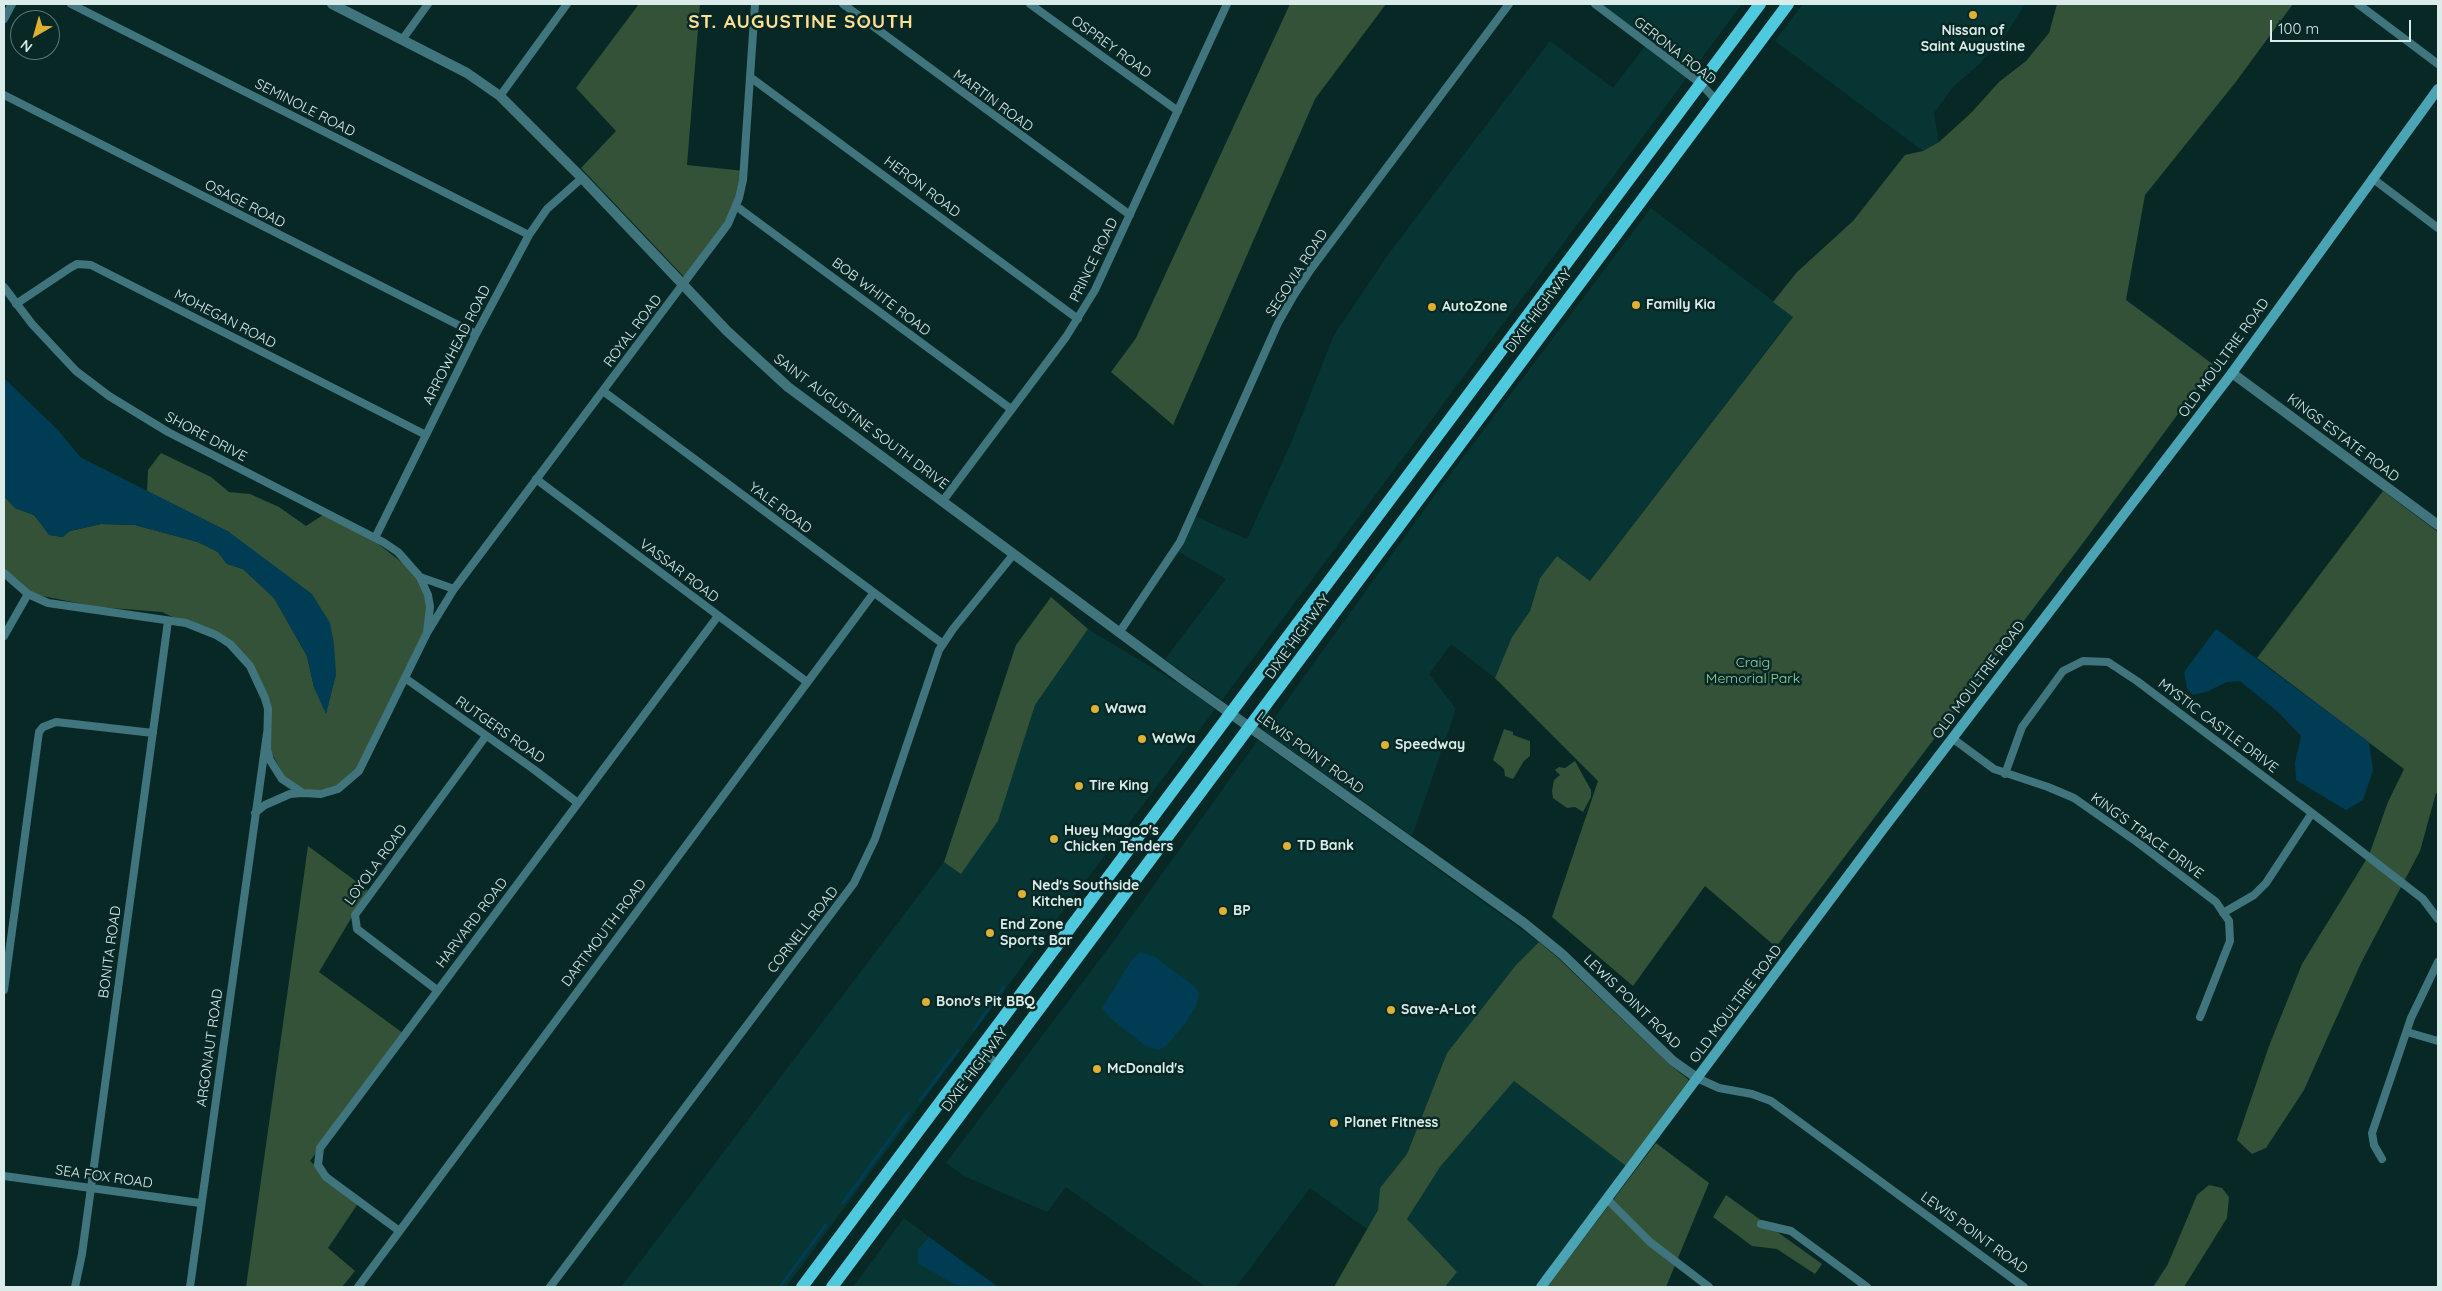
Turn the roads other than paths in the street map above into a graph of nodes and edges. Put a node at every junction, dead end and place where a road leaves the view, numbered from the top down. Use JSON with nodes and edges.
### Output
{"nodes":[{"id":1,"x":12,"y":4,"type":"edge"},
{"id":2,"x":71,"y":4,"type":"edge"},
{"id":3,"x":332,"y":4,"type":"edge"},
{"id":4,"x":428,"y":4,"type":"edge"},
{"id":5,"x":566,"y":4,"type":"edge"},
{"id":6,"x":755,"y":4,"type":"edge"},
{"id":7,"x":843,"y":4,"type":"edge"},
{"id":8,"x":1030,"y":4,"type":"edge"},
{"id":9,"x":1509,"y":4,"type":"edge"},
{"id":10,"x":1594,"y":4,"type":"edge"},
{"id":11,"x":1760,"y":4,"type":"edge"},
{"id":12,"x":1788,"y":4,"type":"edge"},
{"id":13,"x":2358,"y":4,"type":"edge"},
{"id":14,"x":1224,"y":5,"type":"edge"},
{"id":15,"x":4,"y":19,"type":"edge"},
{"id":16,"x":402,"y":40,"type":"junction"},
{"id":17,"x":2438,"y":64,"type":"edge"},
{"id":18,"x":750,"y":77,"type":"junction"},
{"id":19,"x":1700,"y":83,"type":"junction"},
{"id":20,"x":2438,"y":89,"type":"edge"},
{"id":21,"x":4,"y":95,"type":"edge"},
{"id":22,"x":500,"y":96,"type":"junction"},
{"id":23,"x":1716,"y":100,"type":"junction"},
{"id":24,"x":1178,"y":111,"type":"junction"},
{"id":25,"x":582,"y":178,"type":"junction"},
{"id":26,"x":2372,"y":178,"type":"junction"},
{"id":27,"x":736,"y":206,"type":"junction"},
{"id":28,"x":1130,"y":216,"type":"junction"},
{"id":29,"x":2438,"y":228,"type":"edge"},
{"id":30,"x":529,"y":235,"type":"junction"},
{"id":31,"x":683,"y":284,"type":"junction"},
{"id":32,"x":4,"y":287,"type":"edge"},
{"id":33,"x":16,"y":304,"type":"junction"},
{"id":34,"x":1078,"y":319,"type":"junction"},
{"id":35,"x":476,"y":334,"type":"junction"},
{"id":36,"x":2232,"y":373,"type":"junction"},
{"id":37,"x":1476,"y":384,"type":"junction"},
{"id":38,"x":603,"y":392,"type":"junction"},
{"id":39,"x":1494,"y":397,"type":"junction"},
{"id":40,"x":1011,"y":409,"type":"junction"},
{"id":41,"x":426,"y":435,"type":"junction"},
{"id":42,"x":536,"y":479,"type":"junction"},
{"id":43,"x":942,"y":502,"type":"junction"},
{"id":44,"x":2438,"y":525,"type":"edge"},
{"id":45,"x":375,"y":538,"type":"junction"},
{"id":46,"x":1013,"y":555,"type":"junction"},
{"id":47,"x":4,"y":574,"type":"edge"},
{"id":48,"x":420,"y":577,"type":"junction"},
{"id":49,"x":454,"y":589,"type":"junction"},
{"id":50,"x":28,"y":594,"type":"junction"},
{"id":51,"x":873,"y":594,"type":"junction"},
{"id":52,"x":718,"y":616,"type":"junction"},
{"id":53,"x":168,"y":621,"type":"junction"},
{"id":54,"x":427,"y":633,"type":"junction"},
{"id":55,"x":1118,"y":633,"type":"junction"},
{"id":56,"x":4,"y":636,"type":"edge"},
{"id":57,"x":942,"y":644,"type":"junction"},
{"id":58,"x":405,"y":678,"type":"junction"},
{"id":59,"x":808,"y":682,"type":"junction"},
{"id":60,"x":1231,"y":713,"type":"junction"},
{"id":61,"x":1250,"y":727,"type":"junction"},
{"id":62,"x":152,"y":733,"type":"junction"},
{"id":63,"x":267,"y":733,"type":"junction"},
{"id":64,"x":486,"y":736,"type":"junction"},
{"id":65,"x":1952,"y":738,"type":"junction"},
{"id":66,"x":2005,"y":774,"type":"junction"},
{"id":67,"x":303,"y":793,"type":"junction"},
{"id":68,"x":578,"y":803,"type":"junction"},
{"id":69,"x":255,"y":813,"type":"junction"},
{"id":70,"x":2312,"y":813,"type":"junction"},
{"id":71,"x":2223,"y":913,"type":"junction"},
{"id":72,"x":2438,"y":919,"type":"edge"},
{"id":73,"x":2438,"y":962,"type":"edge"},
{"id":74,"x":4,"y":990,"type":"edge"},
{"id":75,"x":437,"y":990,"type":"junction"},
{"id":76,"x":2200,"y":1017,"type":"dead end"},
{"id":77,"x":2407,"y":1032,"type":"junction"},
{"id":78,"x":2438,"y":1041,"type":"edge"},
{"id":79,"x":980,"y":1050,"type":"junction"},
{"id":80,"x":998,"y":1064,"type":"junction"},
{"id":81,"x":1696,"y":1078,"type":"junction"},
{"id":82,"x":2382,"y":1159,"type":"dead end"},
{"id":83,"x":4,"y":1176,"type":"edge"},
{"id":84,"x":90,"y":1188,"type":"junction"},
{"id":85,"x":1607,"y":1199,"type":"junction"},
{"id":86,"x":200,"y":1203,"type":"junction"},
{"id":87,"x":1761,"y":1224,"type":"dead end"},
{"id":88,"x":398,"y":1230,"type":"junction"},
{"id":89,"x":75,"y":1287,"type":"edge"},
{"id":90,"x":190,"y":1287,"type":"edge"},
{"id":91,"x":358,"y":1287,"type":"edge"},
{"id":92,"x":550,"y":1287,"type":"edge"},
{"id":93,"x":802,"y":1287,"type":"edge"},
{"id":94,"x":832,"y":1287,"type":"edge"},
{"id":95,"x":1541,"y":1287,"type":"edge"},
{"id":96,"x":1709,"y":1287,"type":"edge"},
{"id":97,"x":1867,"y":1287,"type":"edge"},
{"id":98,"x":2024,"y":1287,"type":"edge"}],
"edges":[{"from":1,"to":15,"type":"street"},
{"from":2,"to":30,"type":"street","name":"SEMINOLE ROAD"},
{"from":3,"to":16,"type":"street","name":"SAINT AUGUSTINE SOUTH DRIVE"},
{"from":4,"to":16,"type":"street"},
{"from":5,"to":22,"type":"street"},
{"from":6,"to":18,"type":"street","name":"ROYAL ROAD"},
{"from":7,"to":28,"type":"street","name":"MARTIN ROAD"},
{"from":8,"to":24,"type":"street","name":"OSPREY ROAD"},
{"from":9,"to":55,"type":"street","name":"SEGOVIA ROAD"},
{"from":10,"to":19,"type":"street","name":"GERONA ROAD"},
{"from":11,"to":19,"type":"main road","name":"DIXIE HIGHWAY"},
{"from":12,"to":23,"type":"main road","name":"DIXIE HIGHWAY"},
{"from":13,"to":17,"type":"street"},
{"from":14,"to":24,"type":"street","name":"PRINCE ROAD"},
{"from":16,"to":22,"type":"street","name":"SAINT AUGUSTINE SOUTH DRIVE"},
{"from":18,"to":27,"type":"street","name":"ROYAL ROAD"},
{"from":18,"to":34,"type":"street","name":"HERON ROAD"},
{"from":19,"to":23,"type":"street","name":"GERONA ROAD"},
{"from":19,"to":37,"type":"main road","name":"DIXIE HIGHWAY"},
{"from":20,"to":26,"type":"main road","name":"OLD MOULTRIE ROAD"},
{"from":21,"to":35,"type":"street","name":"OSAGE ROAD"},
{"from":22,"to":25,"type":"street","name":"SAINT AUGUSTINE SOUTH DRIVE"},
{"from":23,"to":39,"type":"main road","name":"DIXIE HIGHWAY"},
{"from":24,"to":28,"type":"street","name":"PRINCE ROAD"},
{"from":25,"to":30,"type":"street","name":"ARROWHEAD ROAD"},
{"from":25,"to":31,"type":"street","name":"SAINT AUGUSTINE SOUTH DRIVE"},
{"from":26,"to":29,"type":"street"},
{"from":26,"to":36,"type":"main road","name":"OLD MOULTRIE ROAD"},
{"from":27,"to":31,"type":"street","name":"ROYAL ROAD"},
{"from":27,"to":40,"type":"street","name":"BOB WHITE ROAD"},
{"from":28,"to":34,"type":"street","name":"PRINCE ROAD"},
{"from":30,"to":35,"type":"street","name":"ARROWHEAD ROAD"},
{"from":31,"to":38,"type":"street","name":"ROYAL ROAD"},
{"from":31,"to":43,"type":"street","name":"SAINT AUGUSTINE SOUTH DRIVE"},
{"from":32,"to":33,"type":"street","name":"SHORE DRIVE"},
{"from":33,"to":41,"type":"street","name":"MOHEGAN ROAD"},
{"from":33,"to":45,"type":"street","name":"SHORE DRIVE"},
{"from":34,"to":40,"type":"street","name":"PRINCE ROAD"},
{"from":35,"to":41,"type":"street","name":"ARROWHEAD ROAD"},
{"from":36,"to":44,"type":"street","name":"KINGS ESTATE ROAD"},
{"from":36,"to":65,"type":"main road","name":"OLD MOULTRIE ROAD"},
{"from":37,"to":39,"type":"main road"},
{"from":37,"to":60,"type":"main road","name":"DIXIE HIGHWAY"},
{"from":38,"to":42,"type":"street","name":"ROYAL ROAD"},
{"from":38,"to":51,"type":"street","name":"YALE ROAD"},
{"from":39,"to":61,"type":"main road","name":"DIXIE HIGHWAY"},
{"from":40,"to":43,"type":"street","name":"PRINCE ROAD"},
{"from":41,"to":45,"type":"street","name":"ARROWHEAD ROAD"},
{"from":42,"to":49,"type":"street","name":"ROYAL ROAD"},
{"from":42,"to":52,"type":"street","name":"VASSAR ROAD"},
{"from":43,"to":46,"type":"street","name":"SAINT AUGUSTINE SOUTH DRIVE"},
{"from":45,"to":48,"type":"street","name":"SHORE DRIVE"},
{"from":46,"to":55,"type":"street","name":"SAINT AUGUSTINE SOUTH DRIVE"},
{"from":46,"to":57,"type":"street","name":"CORNELL ROAD"},
{"from":47,"to":50,"type":"street"},
{"from":48,"to":49,"type":"street","name":"SHORE DRIVE"},
{"from":48,"to":54,"type":"street","name":"SHORE DRIVE"},
{"from":49,"to":54,"type":"street","name":"ROYAL ROAD"},
{"from":50,"to":53,"type":"street"},
{"from":50,"to":56,"type":"street"},
{"from":51,"to":57,"type":"street","name":"YALE ROAD"},
{"from":51,"to":59,"type":"street","name":"DARTMOUTH ROAD"},
{"from":52,"to":59,"type":"street","name":"VASSAR ROAD"},
{"from":52,"to":68,"type":"street","name":"HARVARD ROAD"},
{"from":53,"to":62,"type":"street","name":"BONITA ROAD"},
{"from":53,"to":63,"type":"street"},
{"from":54,"to":58,"type":"street","name":"SHORE DRIVE"},
{"from":55,"to":60,"type":"street","name":"SAINT AUGUSTINE SOUTH DRIVE"},
{"from":57,"to":92,"type":"street","name":"CORNELL ROAD"},
{"from":58,"to":64,"type":"street","name":"RUTGERS ROAD"},
{"from":58,"to":67,"type":"street","name":"SHORE DRIVE"},
{"from":59,"to":88,"type":"street","name":"DARTMOUTH ROAD"},
{"from":60,"to":61,"type":"street","name":"LEWIS POINT ROAD"},
{"from":60,"to":79,"type":"main road","name":"DIXIE HIGHWAY"},
{"from":61,"to":80,"type":"main road","name":"DIXIE HIGHWAY"},
{"from":61,"to":81,"type":"street","name":"LEWIS POINT ROAD"},
{"from":62,"to":74,"type":"street"},
{"from":62,"to":84,"type":"street","name":"BONITA ROAD"},
{"from":63,"to":67,"type":"street"},
{"from":63,"to":69,"type":"street"},
{"from":64,"to":68,"type":"street","name":"RUTGERS ROAD"},
{"from":64,"to":75,"type":"street","name":"LOYOLA ROAD"},
{"from":65,"to":66,"type":"street","name":"KING'S TRACE DRIVE"},
{"from":65,"to":81,"type":"main road","name":"OLD MOULTRIE ROAD"},
{"from":66,"to":70,"type":"street","name":"MYSTIC CASTLE DRIVE"},
{"from":66,"to":71,"type":"street","name":"KING'S TRACE DRIVE"},
{"from":67,"to":69,"type":"street","name":"SHORE DRIVE"},
{"from":68,"to":75,"type":"street","name":"HARVARD ROAD"},
{"from":69,"to":86,"type":"street","name":"ARGONAUT ROAD"},
{"from":70,"to":71,"type":"street"},
{"from":70,"to":72,"type":"street","name":"MYSTIC CASTLE DRIVE"},
{"from":71,"to":76,"type":"street","name":"KING'S TRACE DRIVE"},
{"from":73,"to":77,"type":"street"},
{"from":75,"to":88,"type":"street","name":"HARVARD ROAD"},
{"from":77,"to":78,"type":"street"},
{"from":77,"to":82,"type":"street"},
{"from":79,"to":80,"type":"street"},
{"from":79,"to":93,"type":"main road","name":"DIXIE HIGHWAY"},
{"from":80,"to":94,"type":"main road","name":"DIXIE HIGHWAY"},
{"from":81,"to":85,"type":"main road","name":"OLD MOULTRIE ROAD"},
{"from":81,"to":98,"type":"street","name":"LEWIS POINT ROAD"},
{"from":83,"to":84,"type":"street","name":"SEA FOX ROAD"},
{"from":84,"to":86,"type":"street","name":"SEA FOX ROAD"},
{"from":84,"to":89,"type":"street","name":"BONITA ROAD"},
{"from":85,"to":95,"type":"main road","name":"OLD MOULTRIE ROAD"},
{"from":85,"to":96,"type":"street"},
{"from":86,"to":90,"type":"street","name":"ARGONAUT ROAD"},
{"from":87,"to":97,"type":"street"},
{"from":88,"to":91,"type":"street","name":"DARTMOUTH ROAD"}]}
